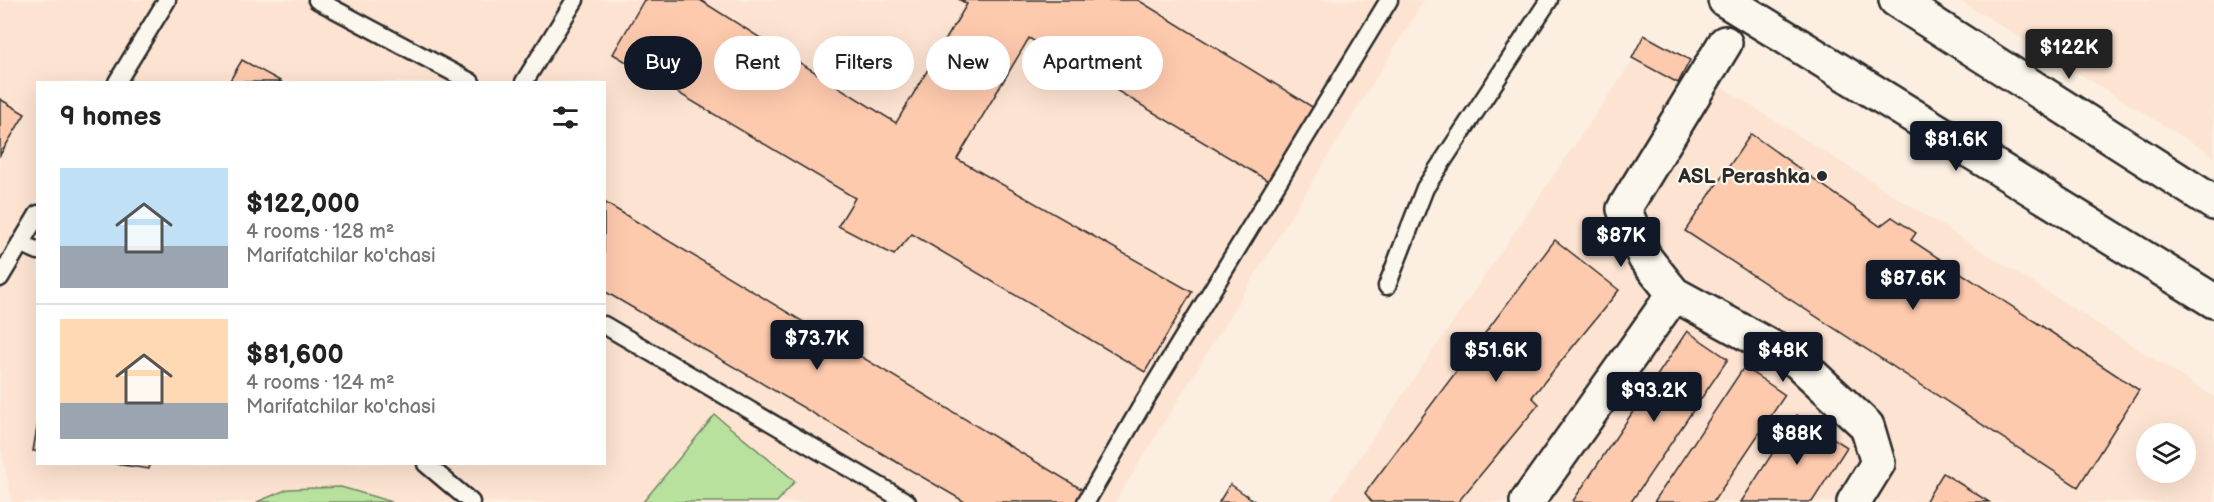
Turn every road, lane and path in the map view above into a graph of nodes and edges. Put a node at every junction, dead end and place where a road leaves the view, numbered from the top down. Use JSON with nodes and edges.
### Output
{"nodes":[{"id":1,"x":167,"y":0,"type":"edge"},
{"id":2,"x":317,"y":0,"type":"edge"},
{"id":3,"x":574,"y":0,"type":"edge"},
{"id":4,"x":1389,"y":0,"type":"edge"},
{"id":5,"x":1549,"y":0,"type":"edge"},
{"id":6,"x":1725,"y":0,"type":"edge"},
{"id":7,"x":1896,"y":0,"type":"edge"},
{"id":8,"x":1725,"y":43,"type":"dead end"},
{"id":9,"x":118,"y":81,"type":"edge"},
{"id":10,"x":469,"y":81,"type":"edge"},
{"id":11,"x":525,"y":81,"type":"edge"},
{"id":12,"x":2214,"y":203,"type":"edge"},
{"id":13,"x":36,"y":217,"type":"edge"},
{"id":14,"x":20,"y":243,"type":"junction"},
{"id":15,"x":36,"y":250,"type":"edge"},
{"id":16,"x":0,"y":278,"type":"edge"},
{"id":17,"x":1388,"y":286,"type":"dead end"},
{"id":18,"x":1674,"y":294,"type":"junction"},
{"id":19,"x":2214,"y":301,"type":"edge"},
{"id":20,"x":606,"y":326,"type":"edge"},
{"id":21,"x":427,"y":465,"type":"edge"},
{"id":22,"x":471,"y":502,"type":"edge"},
{"id":23,"x":907,"y":502,"type":"edge"},
{"id":24,"x":1086,"y":502,"type":"edge"},
{"id":25,"x":1527,"y":502,"type":"edge"},
{"id":26,"x":1854,"y":502,"type":"edge"}],
"edges":[{"from":1,"to":9,"type":"lane"},
{"from":2,"to":10,"type":"lane"},
{"from":3,"to":11,"type":"lane"},
{"from":4,"to":24,"type":"lane"},
{"from":5,"to":17,"type":"lane"},
{"from":6,"to":19,"type":"street"},
{"from":7,"to":12,"type":"street"},
{"from":8,"to":18,"type":"street"},
{"from":13,"to":14,"type":"lane"},
{"from":14,"to":15,"type":"lane"},
{"from":14,"to":16,"type":"lane"},
{"from":18,"to":25,"type":"street"},
{"from":18,"to":26,"type":"street"},
{"from":20,"to":23,"type":"lane"},
{"from":21,"to":22,"type":"lane"}]}
